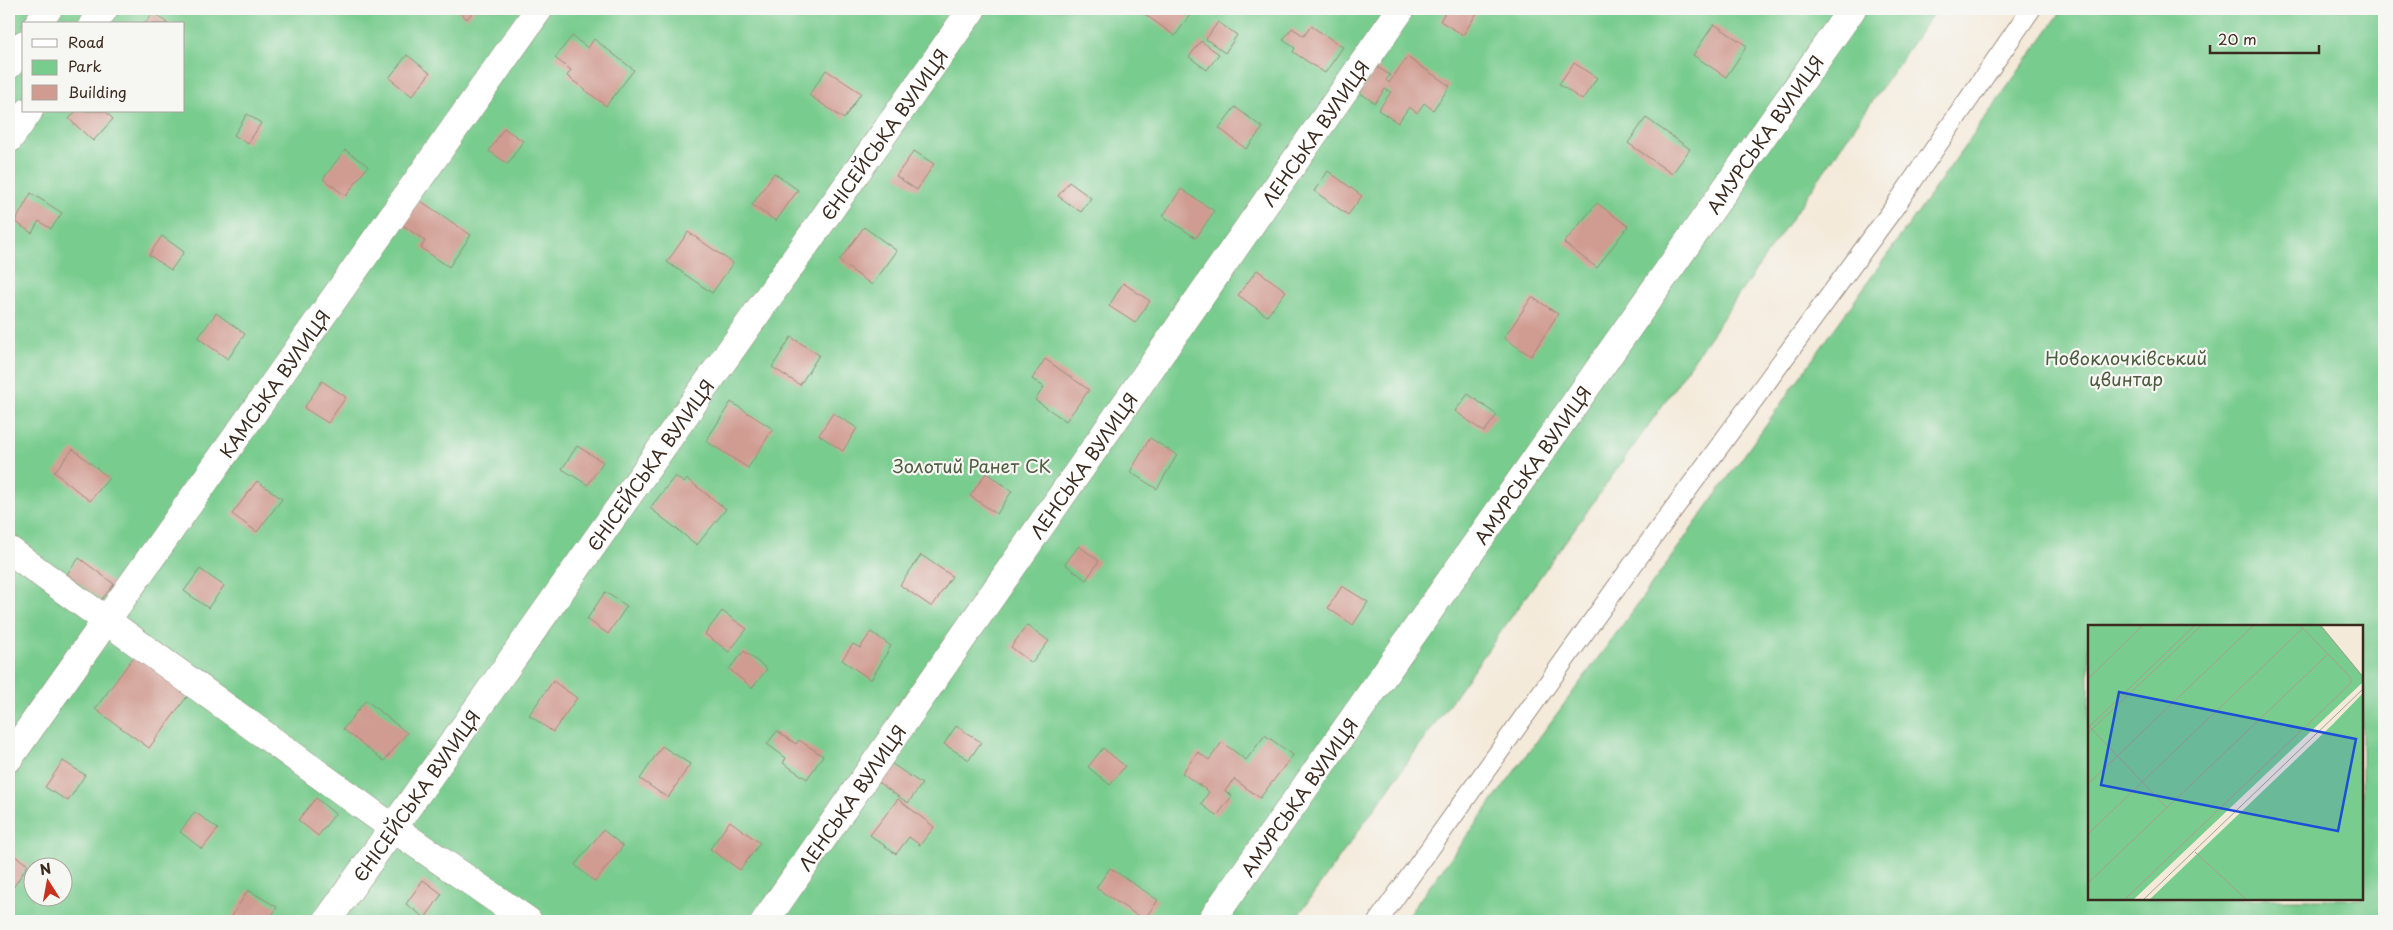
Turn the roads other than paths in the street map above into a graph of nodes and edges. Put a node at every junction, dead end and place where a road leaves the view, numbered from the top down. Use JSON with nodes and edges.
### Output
{"nodes":[{"id":1,"x":48,"y":9,"type":"edge"},
{"id":2,"x":104,"y":9,"type":"edge"},
{"id":3,"x":538,"y":9,"type":"edge"},
{"id":4,"x":972,"y":9,"type":"edge"},
{"id":5,"x":1401,"y":9,"type":"edge"},
{"id":6,"x":1852,"y":9,"type":"edge"},
{"id":7,"x":2031,"y":9,"type":"edge"},
{"id":8,"x":39,"y":22,"type":"edge"},
{"id":9,"x":94,"y":22,"type":"edge"},
{"id":10,"x":22,"y":47,"type":"edge"},
{"id":11,"x":9,"y":65,"type":"edge"},
{"id":12,"x":28,"y":112,"type":"edge"},
{"id":13,"x":9,"y":140,"type":"edge"},
{"id":14,"x":9,"y":550,"type":"edge"},
{"id":15,"x":106,"y":621,"type":"junction"},
{"id":16,"x":9,"y":758,"type":"edge"},
{"id":17,"x":393,"y":828,"type":"junction"},
{"id":18,"x":327,"y":921,"type":"edge"},
{"id":19,"x":528,"y":921,"type":"edge"},
{"id":20,"x":765,"y":921,"type":"edge"},
{"id":21,"x":1211,"y":921,"type":"edge"},
{"id":22,"x":1378,"y":921,"type":"edge"}],
"edges":[{"from":1,"to":8,"type":"street"},
{"from":2,"to":9,"type":"street"},
{"from":3,"to":15,"type":"street","name":"КАМСЬКА ВУЛИЦЯ"},
{"from":4,"to":17,"type":"street","name":"ЄНІСЕЙСЬКА ВУЛИЦЯ"},
{"from":5,"to":20,"type":"street","name":"ЛЕНСЬКА ВУЛИЦЯ"},
{"from":6,"to":21,"type":"street","name":"АМУРСЬКА ВУЛИЦЯ"},
{"from":7,"to":22,"type":"lane"},
{"from":10,"to":11,"type":"street"},
{"from":12,"to":13,"type":"street"},
{"from":14,"to":15,"type":"street"},
{"from":15,"to":16,"type":"street","name":"КАМСЬКА ВУЛИЦЯ"},
{"from":15,"to":17,"type":"street"},
{"from":17,"to":18,"type":"street","name":"ЄНІСЕЙСЬКА ВУЛИЦЯ"},
{"from":17,"to":19,"type":"street"}]}
